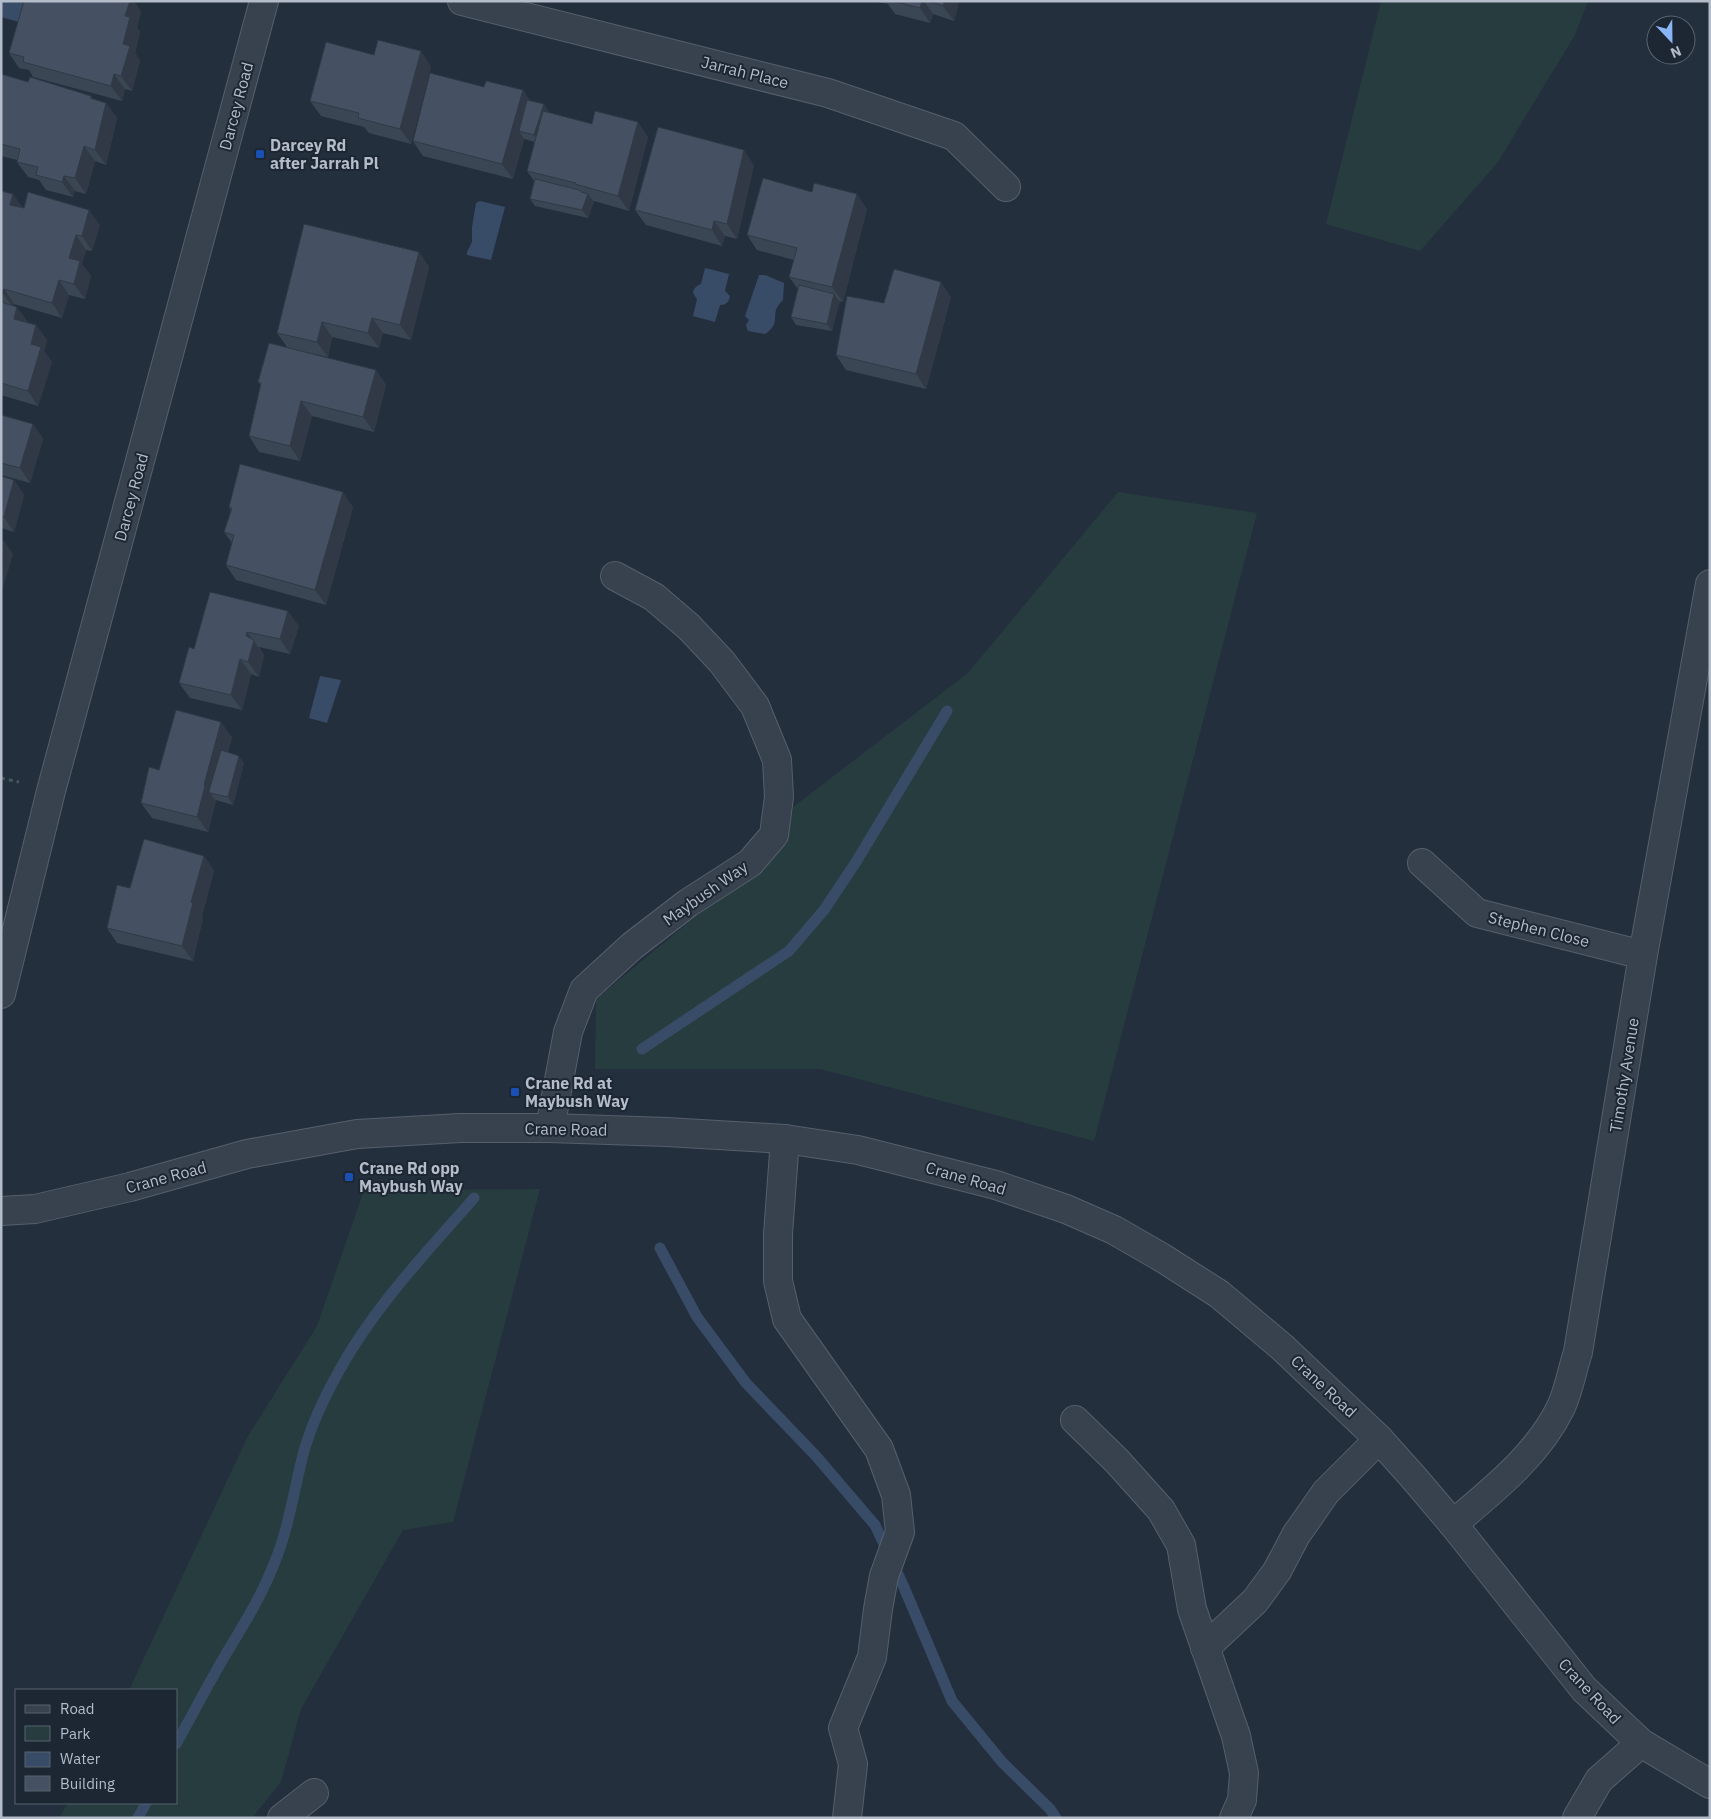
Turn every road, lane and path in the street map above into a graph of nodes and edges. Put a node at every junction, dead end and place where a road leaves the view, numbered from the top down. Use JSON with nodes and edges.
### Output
{"nodes":[{"id":1,"x":264,"y":1,"type":"edge"},
{"id":2,"x":462,"y":1,"type":"edge"},
{"id":3,"x":1006,"y":187,"type":"dead end"},
{"id":4,"x":615,"y":576,"type":"dead end"},
{"id":5,"x":1710,"y":584,"type":"edge"},
{"id":6,"x":1422,"y":863,"type":"dead end"},
{"id":7,"x":1643,"y":955,"type":"junction"},
{"id":8,"x":1,"y":994,"type":"edge"},
{"id":9,"x":550,"y":1128,"type":"junction"},
{"id":10,"x":785,"y":1139,"type":"junction"},
{"id":11,"x":1,"y":1211,"type":"edge"},
{"id":12,"x":1074,"y":1420,"type":"dead end"},
{"id":13,"x":1379,"y":1439,"type":"junction"},
{"id":14,"x":1453,"y":1524,"type":"junction"},
{"id":15,"x":1205,"y":1648,"type":"junction"},
{"id":16,"x":1641,"y":1743,"type":"junction"},
{"id":17,"x":1710,"y":1784,"type":"edge"},
{"id":18,"x":314,"y":1793,"type":"dead end"},
{"id":19,"x":282,"y":1818,"type":"edge"},
{"id":20,"x":847,"y":1818,"type":"edge"},
{"id":21,"x":1234,"y":1818,"type":"edge"},
{"id":22,"x":1577,"y":1818,"type":"edge"}],
"edges":[{"from":1,"to":8,"type":"street","name":"Darcey Road"},
{"from":2,"to":3,"type":"street","name":"Jarrah Place"},
{"from":4,"to":9,"type":"street","name":"Maybush Way"},
{"from":5,"to":7,"type":"street","name":"Timothy Avenue"},
{"from":6,"to":7,"type":"street","name":"Stephen Close"},
{"from":7,"to":14,"type":"street","name":"Timothy Avenue"},
{"from":9,"to":10,"type":"street","name":"Crane Road"},
{"from":9,"to":11,"type":"street","name":"Crane Road"},
{"from":10,"to":13,"type":"street","name":"Crane Road"},
{"from":10,"to":20,"type":"street"},
{"from":12,"to":15,"type":"street"},
{"from":13,"to":14,"type":"street","name":"Crane Road"},
{"from":13,"to":15,"type":"street"},
{"from":14,"to":16,"type":"street","name":"Crane Road"},
{"from":15,"to":21,"type":"street"},
{"from":16,"to":17,"type":"street","name":"Crane Road"},
{"from":16,"to":22,"type":"street"},
{"from":18,"to":19,"type":"street"}]}
